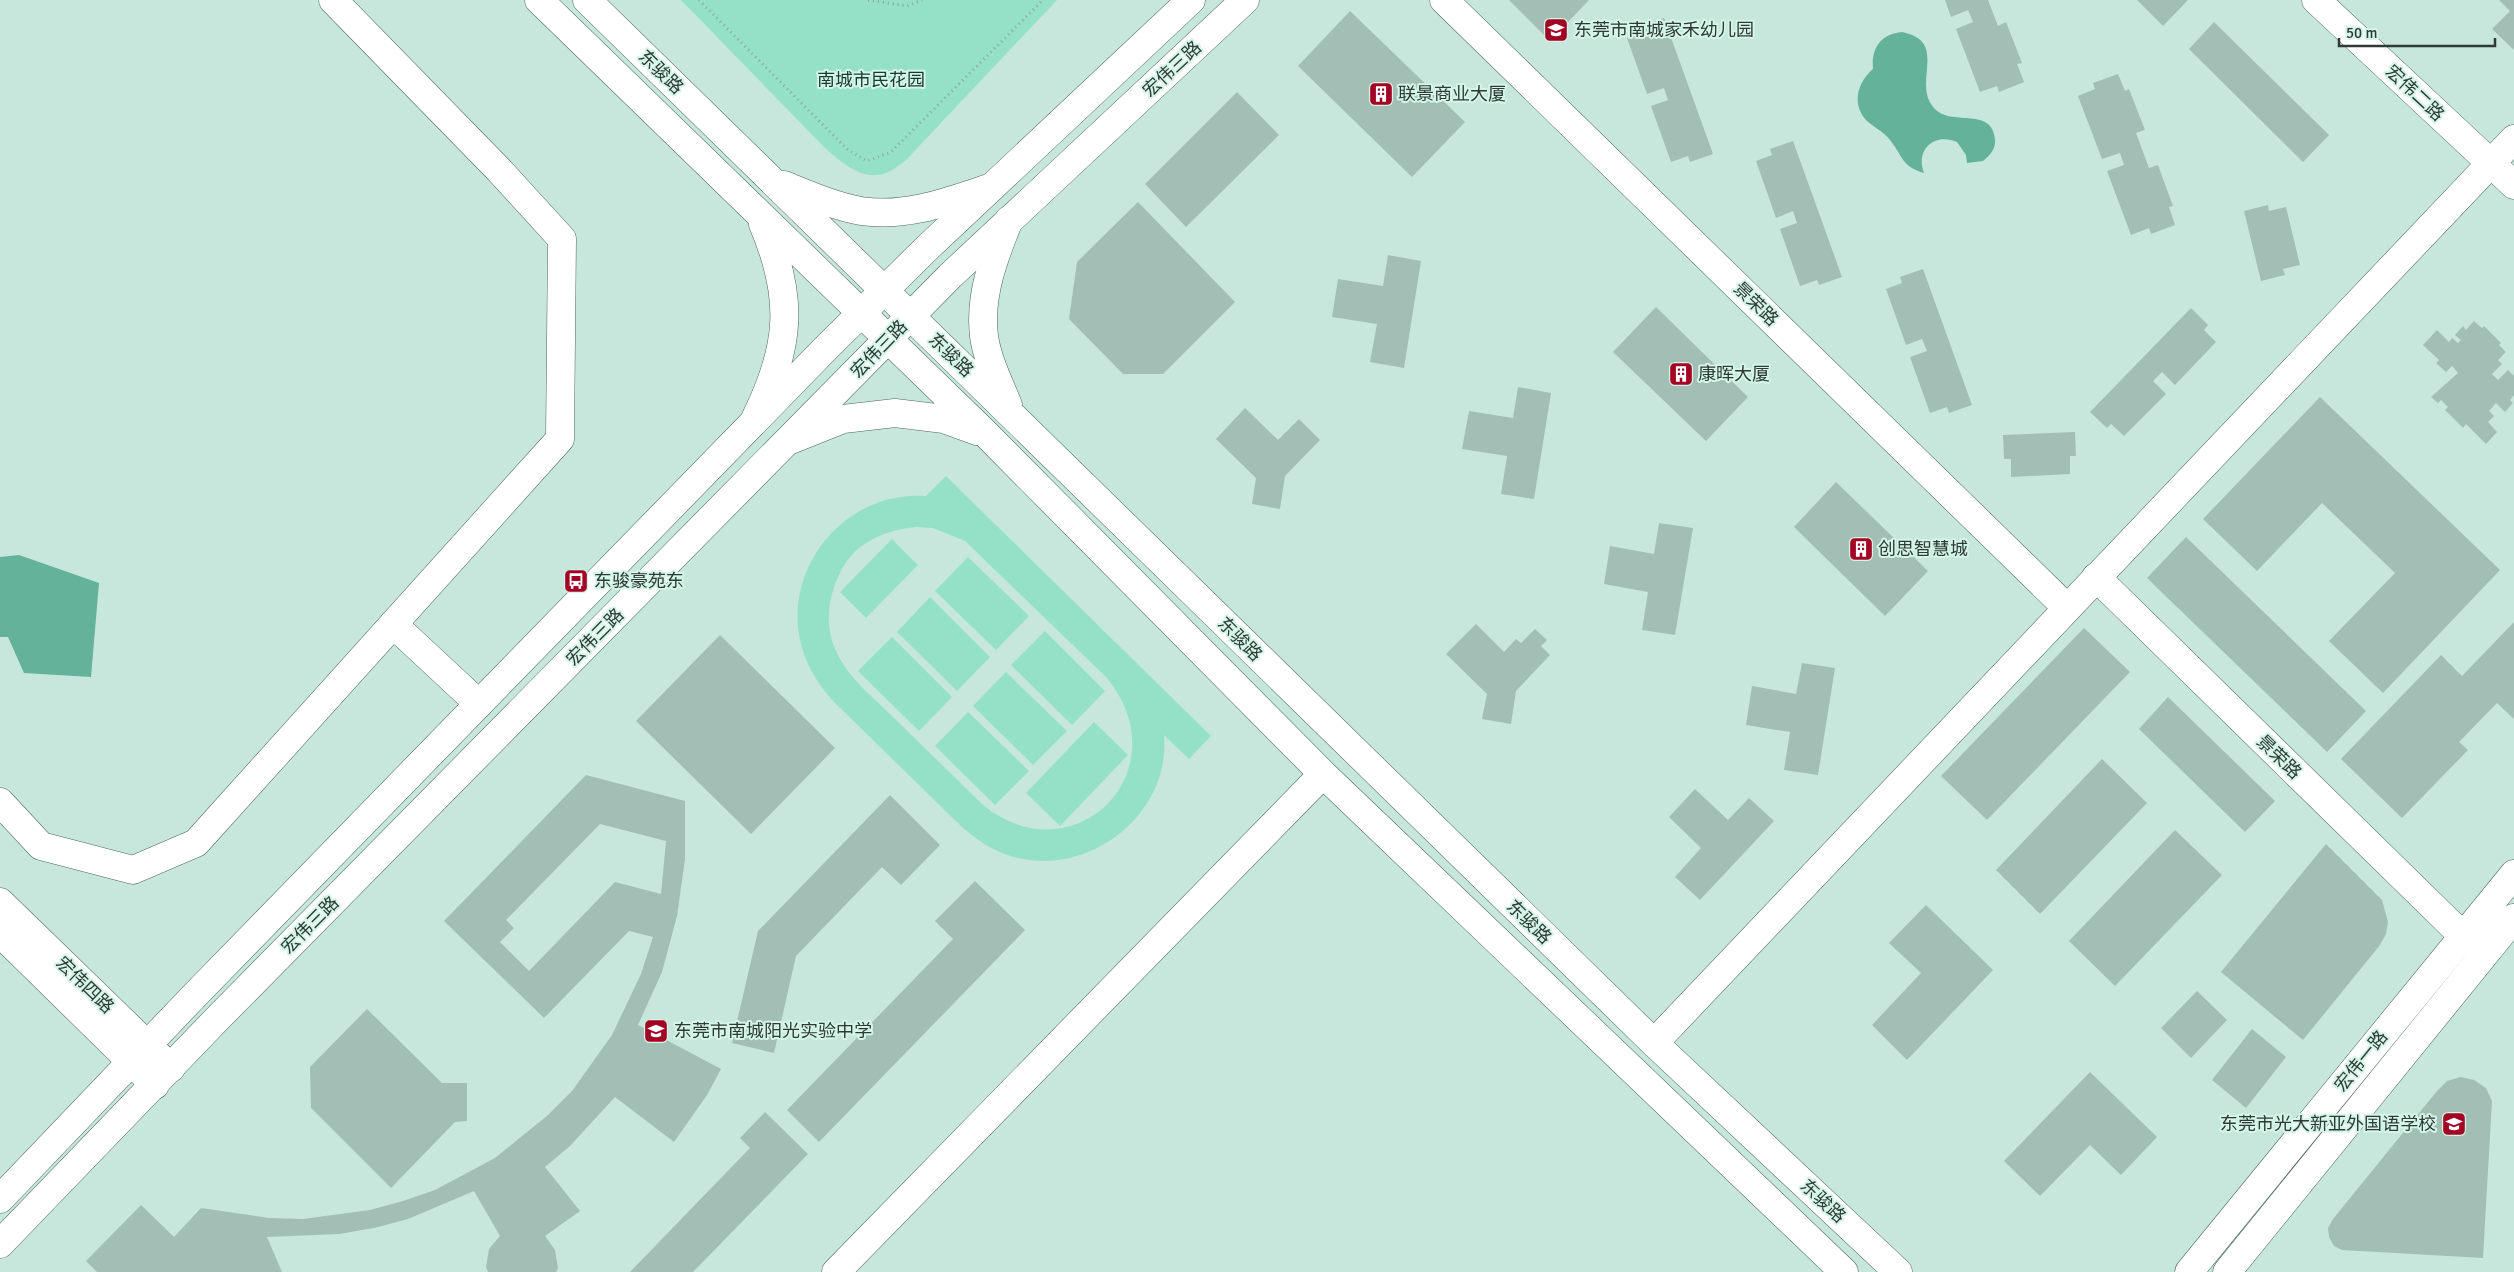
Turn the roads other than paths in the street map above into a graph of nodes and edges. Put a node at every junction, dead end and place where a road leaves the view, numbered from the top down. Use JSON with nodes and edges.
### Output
{"nodes":[{"id":1,"x":333,"y":0,"type":"edge"},
{"id":2,"x":538,"y":0,"type":"edge"},
{"id":3,"x":587,"y":0,"type":"edge"},
{"id":4,"x":1191,"y":0,"type":"edge"},
{"id":5,"x":1245,"y":0,"type":"edge"},
{"id":6,"x":1444,"y":0,"type":"edge"},
{"id":7,"x":2316,"y":0,"type":"edge"},
{"id":8,"x":2514,"y":139,"type":"edge"},
{"id":9,"x":2490,"y":162,"type":"junction"},
{"id":10,"x":773,"y":181,"type":"junction"},
{"id":11,"x":2514,"y":185,"type":"edge"},
{"id":12,"x":992,"y":188,"type":"junction"},
{"id":13,"x":759,"y":213,"type":"junction"},
{"id":14,"x":1010,"y":220,"type":"junction"},
{"id":15,"x":884,"y":291,"type":"junction"},
{"id":16,"x":861,"y":313,"type":"junction"},
{"id":17,"x":911,"y":316,"type":"junction"},
{"id":18,"x":888,"y":340,"type":"junction"},
{"id":19,"x":1011,"y":413,"type":"junction"},
{"id":20,"x":752,"y":424,"type":"junction"},
{"id":21,"x":986,"y":434,"type":"junction"},
{"id":22,"x":788,"y":441,"type":"junction"},
{"id":23,"x":2096,"y":577,"type":"junction"},
{"id":24,"x":2067,"y":608,"type":"junction"},
{"id":25,"x":393,"y":624,"type":"junction"},
{"id":26,"x":478,"y":704,"type":"junction"},
{"id":27,"x":1323,"y":774,"type":"junction"},
{"id":28,"x":0,"y":802,"type":"edge"},
{"id":29,"x":2514,"y":874,"type":"edge"},
{"id":30,"x":0,"y":902,"type":"edge"},
{"id":31,"x":2514,"y":918,"type":"edge"},
{"id":32,"x":0,"y":933,"type":"edge"},
{"id":33,"x":2463,"y":936,"type":"junction"},
{"id":34,"x":1654,"y":1043,"type":"junction"},
{"id":35,"x":140,"y":1054,"type":"junction"},
{"id":36,"x":163,"y":1076,"type":"junction"},
{"id":37,"x":0,"y":1199,"type":"edge"},
{"id":38,"x":0,"y":1244,"type":"edge"},
{"id":39,"x":836,"y":1272,"type":"edge"},
{"id":40,"x":1844,"y":1272,"type":"edge"},
{"id":41,"x":1898,"y":1272,"type":"edge"},
{"id":42,"x":2189,"y":1272,"type":"edge"},
{"id":43,"x":2227,"y":1272,"type":"edge"}],
"edges":[{"from":1,"to":25,"type":"street"},
{"from":2,"to":13,"type":"street","name":"东骏路"},
{"from":3,"to":10,"type":"street","name":"东骏路"},
{"from":4,"to":12,"type":"street","name":"宏伟三路"},
{"from":5,"to":14,"type":"street","name":"宏伟三路"},
{"from":6,"to":24,"type":"street","name":"景荣路"},
{"from":7,"to":9,"type":"street","name":"宏伟二路"},
{"from":8,"to":9,"type":"street"},
{"from":9,"to":11,"type":"street","name":"宏伟二路"},
{"from":9,"to":23,"type":"street"},
{"from":10,"to":12,"type":"street"},
{"from":10,"to":15,"type":"street","name":"东骏路"},
{"from":12,"to":15,"type":"street","name":"宏伟三路"},
{"from":13,"to":16,"type":"street","name":"东骏路"},
{"from":13,"to":20,"type":"street"},
{"from":14,"to":17,"type":"street","name":"宏伟三路"},
{"from":14,"to":19,"type":"street"},
{"from":15,"to":16,"type":"street","name":"宏伟三路"},
{"from":15,"to":17,"type":"street","name":"东骏路"},
{"from":16,"to":18,"type":"street","name":"东骏路"},
{"from":16,"to":20,"type":"street","name":"宏伟三路"},
{"from":17,"to":18,"type":"street","name":"宏伟三路"},
{"from":17,"to":19,"type":"street","name":"东骏路"},
{"from":18,"to":21,"type":"street","name":"东骏路"},
{"from":18,"to":22,"type":"street","name":"宏伟三路"},
{"from":19,"to":34,"type":"street","name":"东骏路"},
{"from":20,"to":26,"type":"street","name":"宏伟三路"},
{"from":21,"to":22,"type":"street"},
{"from":21,"to":27,"type":"street","name":"东骏路"},
{"from":22,"to":36,"type":"street","name":"宏伟三路"},
{"from":23,"to":24,"type":"street"},
{"from":23,"to":33,"type":"street","name":"景荣路"},
{"from":24,"to":34,"type":"street"},
{"from":25,"to":26,"type":"street"},
{"from":25,"to":28,"type":"street"},
{"from":26,"to":35,"type":"street","name":"宏伟三路"},
{"from":27,"to":39,"type":"street"},
{"from":27,"to":40,"type":"street","name":"东骏路"},
{"from":29,"to":33,"type":"street","name":"宏伟一路"},
{"from":30,"to":35,"type":"street","name":"宏伟四路"},
{"from":31,"to":43,"type":"street","name":"宏伟一路"},
{"from":32,"to":35,"type":"street","name":"宏伟四路"},
{"from":33,"to":42,"type":"street","name":"宏伟一路"},
{"from":34,"to":41,"type":"street","name":"东骏路"},
{"from":35,"to":36,"type":"street","name":"宏伟四路"},
{"from":35,"to":37,"type":"street","name":"宏伟三路"},
{"from":36,"to":38,"type":"street","name":"宏伟三路"}]}
